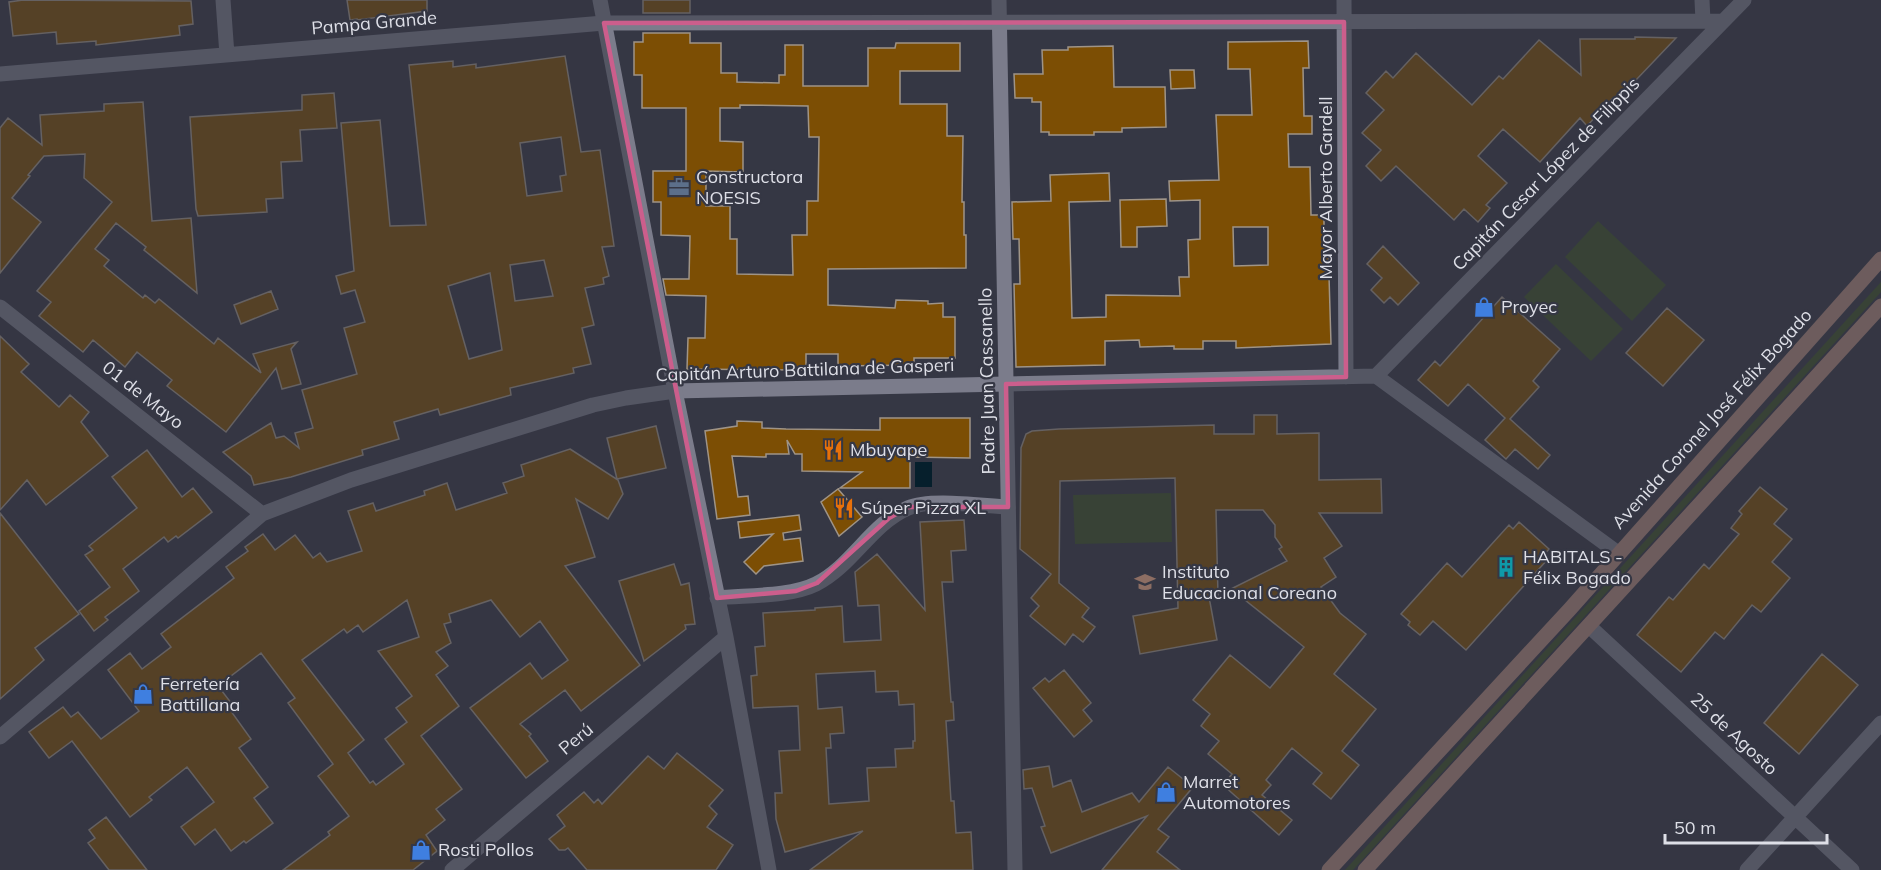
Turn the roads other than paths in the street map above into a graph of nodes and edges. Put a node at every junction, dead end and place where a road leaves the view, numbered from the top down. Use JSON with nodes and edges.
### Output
{"nodes":[{"id":1,"x":223,"y":0,"type":"edge"},
{"id":2,"x":600,"y":0,"type":"edge"},
{"id":3,"x":999,"y":0,"type":"edge"},
{"id":4,"x":1344,"y":0,"type":"edge"},
{"id":5,"x":1702,"y":0,"type":"edge"},
{"id":6,"x":1744,"y":0,"type":"edge"},
{"id":7,"x":1702,"y":21,"type":"junction"},
{"id":8,"x":1723,"y":21,"type":"junction"},
{"id":9,"x":1000,"y":22,"type":"junction"},
{"id":10,"x":1344,"y":22,"type":"junction"},
{"id":11,"x":604,"y":23,"type":"junction"},
{"id":12,"x":226,"y":55,"type":"junction"},
{"id":13,"x":0,"y":74,"type":"edge"},
{"id":14,"x":1881,"y":259,"type":"edge"},
{"id":15,"x":1881,"y":306,"type":"edge"},
{"id":16,"x":0,"y":307,"type":"edge"},
{"id":17,"x":1376,"y":376,"type":"junction"},
{"id":18,"x":1346,"y":377,"type":"junction"},
{"id":19,"x":1006,"y":384,"type":"junction"},
{"id":20,"x":675,"y":391,"type":"junction"},
{"id":21,"x":1008,"y":507,"type":"junction"},
{"id":22,"x":262,"y":514,"type":"junction"},
{"id":23,"x":1618,"y":553,"type":"junction"},
{"id":24,"x":717,"y":598,"type":"junction"},
{"id":25,"x":1589,"y":626,"type":"junction"},
{"id":26,"x":726,"y":637,"type":"junction"},
{"id":27,"x":1881,"y":723,"type":"edge"},
{"id":28,"x":0,"y":737,"type":"edge"},
{"id":29,"x":1794,"y":817,"type":"junction"},
{"id":30,"x":452,"y":870,"type":"edge"},
{"id":31,"x":769,"y":870,"type":"edge"},
{"id":32,"x":1015,"y":870,"type":"edge"},
{"id":33,"x":1329,"y":870,"type":"edge"},
{"id":34,"x":1365,"y":870,"type":"edge"},
{"id":35,"x":1747,"y":870,"type":"edge"},
{"id":36,"x":1852,"y":870,"type":"edge"}],
"edges":[{"from":1,"to":12,"type":"street"},
{"from":2,"to":11,"type":"street"},
{"from":3,"to":9,"type":"street","name":"Padre Juan Cassanello"},
{"from":4,"to":10,"type":"street","name":"Mayor Alberto Gardell"},
{"from":5,"to":7,"type":"street"},
{"from":6,"to":8,"type":"street","name":"Capitán Cesar López de Filippis"},
{"from":7,"to":8,"type":"street","name":"Pampa Grande"},
{"from":7,"to":10,"type":"street","name":"Pampa Grande"},
{"from":8,"to":17,"type":"street","name":"Capitán Cesar López de Filippis"},
{"from":9,"to":10,"type":"street","name":"Pampa Grande"},
{"from":9,"to":11,"type":"street","name":"Pampa Grande"},
{"from":9,"to":19,"type":"street","name":"Padre Juan Cassanello"},
{"from":10,"to":18,"type":"street","name":"Mayor Alberto Gardell"},
{"from":11,"to":12,"type":"street","name":"Pampa Grande"},
{"from":11,"to":20,"type":"street"},
{"from":12,"to":13,"type":"street","name":"Pampa Grande"},
{"from":14,"to":23,"type":"main road","name":"Avenida Coronel José Félix Bogado"},
{"from":15,"to":25,"type":"main road"},
{"from":16,"to":22,"type":"street","name":"01 de Mayo"},
{"from":17,"to":18,"type":"street","name":"Capitán Arturo Battilana de Gasperi"},
{"from":17,"to":23,"type":"street"},
{"from":18,"to":19,"type":"street","name":"Capitán Arturo Battilana de Gasperi"},
{"from":19,"to":20,"type":"street","name":"Capitán Arturo Battilana de Gasperi"},
{"from":19,"to":21,"type":"street","name":"Padre Juan Cassanello"},
{"from":20,"to":22,"type":"street","name":"Capitán Arturo Battilana de Gasperi"},
{"from":20,"to":24,"type":"street"},
{"from":21,"to":24,"type":"street"},
{"from":21,"to":32,"type":"street","name":"Padre Juan Cassanello"},
{"from":22,"to":28,"type":"street","name":"Capitán Arturo Battilana de Gasperi"},
{"from":23,"to":33,"type":"main road","name":"Avenida Coronel José Félix Bogado"},
{"from":24,"to":26,"type":"street"},
{"from":25,"to":29,"type":"street","name":"25 de Agosto"},
{"from":25,"to":34,"type":"main road"},
{"from":26,"to":30,"type":"street","name":"Perú"},
{"from":26,"to":31,"type":"street"},
{"from":27,"to":29,"type":"street"},
{"from":29,"to":35,"type":"street"},
{"from":29,"to":36,"type":"street","name":"25 de Agosto"}]}
